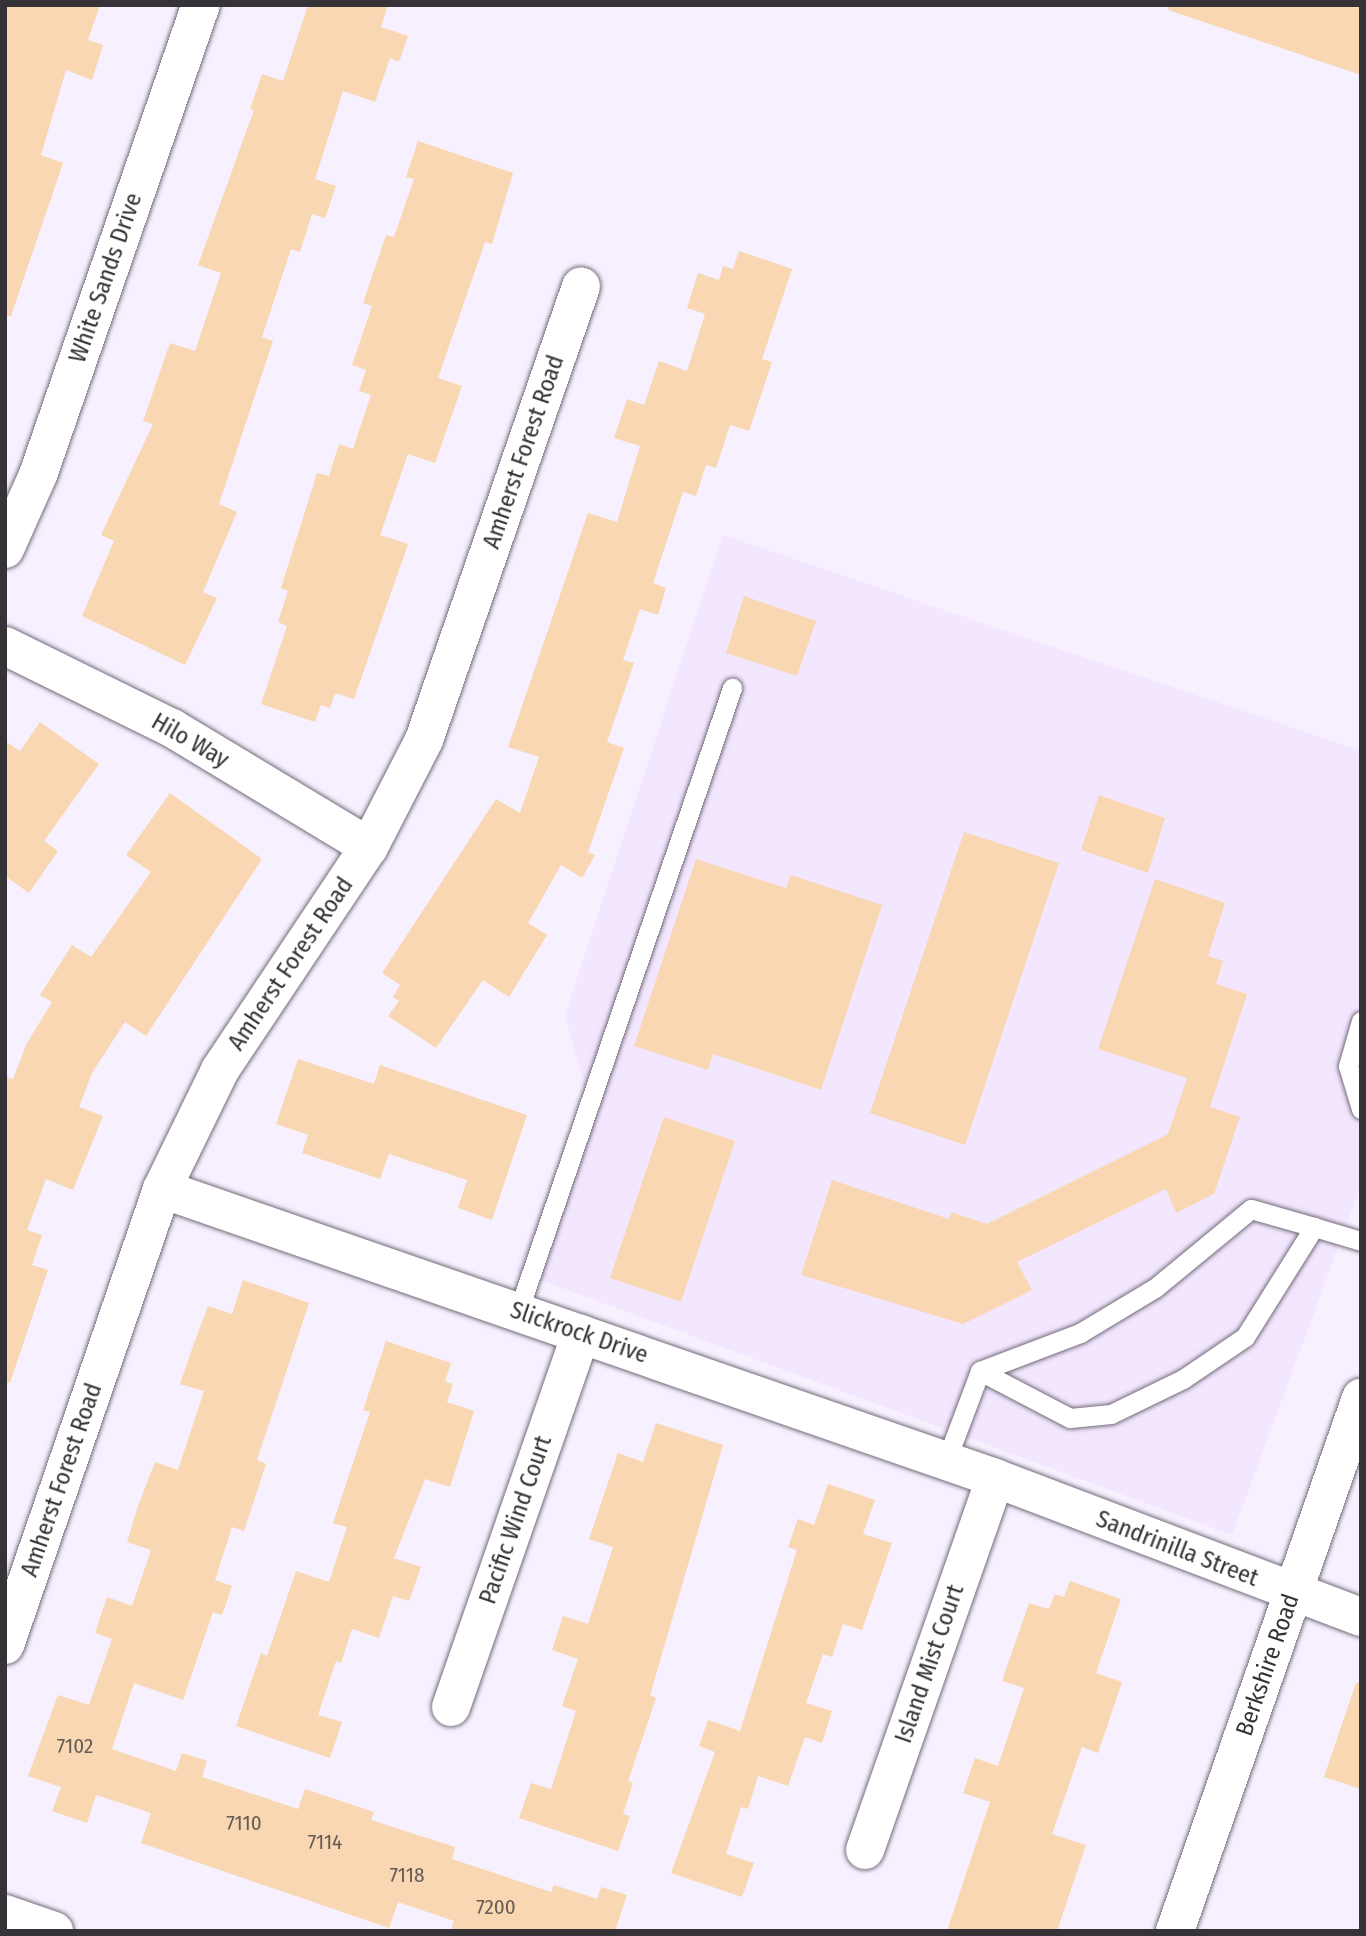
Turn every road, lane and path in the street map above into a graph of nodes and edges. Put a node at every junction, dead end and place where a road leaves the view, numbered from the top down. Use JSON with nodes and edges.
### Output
{"nodes":[{"id":1,"x":201,"y":5,"type":"edge"},
{"id":2,"x":581,"y":286,"type":"dead end"},
{"id":3,"x":5,"y":549,"type":"edge"},
{"id":4,"x":5,"y":646,"type":"edge"},
{"id":5,"x":732,"y":688,"type":"dead end"},
{"id":6,"x":369,"y":847,"type":"junction"},
{"id":7,"x":1361,"y":1021,"type":"edge"},
{"id":8,"x":1361,"y":1110,"type":"edge"},
{"id":9,"x":162,"y":1189,"type":"junction"},
{"id":10,"x":1314,"y":1227,"type":"junction"},
{"id":11,"x":1361,"y":1241,"type":"edge"},
{"id":12,"x":518,"y":1312,"type":"junction"},
{"id":13,"x":581,"y":1334,"type":"junction"},
{"id":14,"x":980,"y":1371,"type":"junction"},
{"id":15,"x":1361,"y":1398,"type":"edge"},
{"id":16,"x":946,"y":1461,"type":"junction"},
{"id":17,"x":995,"y":1478,"type":"junction"},
{"id":18,"x":1293,"y":1594,"type":"junction"},
{"id":19,"x":1361,"y":1617,"type":"edge"},
{"id":20,"x":5,"y":1645,"type":"edge"},
{"id":21,"x":451,"y":1707,"type":"dead end"},
{"id":22,"x":864,"y":1850,"type":"dead end"},
{"id":23,"x":5,"y":1914,"type":"edge"},
{"id":24,"x":54,"y":1931,"type":"edge"},
{"id":25,"x":1175,"y":1931,"type":"edge"}],
"edges":[{"from":1,"to":3,"type":"street","name":"White Sands Drive"},
{"from":2,"to":6,"type":"street","name":"Amherst Forest Road"},
{"from":4,"to":6,"type":"street","name":"Hilo Way"},
{"from":5,"to":12,"type":"lane"},
{"from":6,"to":9,"type":"street","name":"Amherst Forest Road"},
{"from":7,"to":8,"type":"lane"},
{"from":9,"to":12,"type":"street","name":"Slickrock Drive"},
{"from":9,"to":20,"type":"street","name":"Amherst Forest Road"},
{"from":10,"to":11,"type":"lane"},
{"from":10,"to":14,"type":"lane"},
{"from":10,"to":14,"type":"lane"},
{"from":12,"to":13,"type":"street","name":"Slickrock Drive"},
{"from":13,"to":16,"type":"street","name":"Slickrock Drive"},
{"from":13,"to":21,"type":"street","name":"Pacific Wind Court"},
{"from":14,"to":16,"type":"lane"},
{"from":15,"to":18,"type":"street","name":"Berkshire Road"},
{"from":16,"to":17,"type":"street","name":"Slickrock Drive"},
{"from":17,"to":18,"type":"street","name":"Sandrinilla Street"},
{"from":17,"to":22,"type":"street","name":"Island Mist Court"},
{"from":18,"to":19,"type":"street","name":"Sandrinilla Street"},
{"from":18,"to":25,"type":"street","name":"Berkshire Road"},
{"from":23,"to":24,"type":"street"}]}
